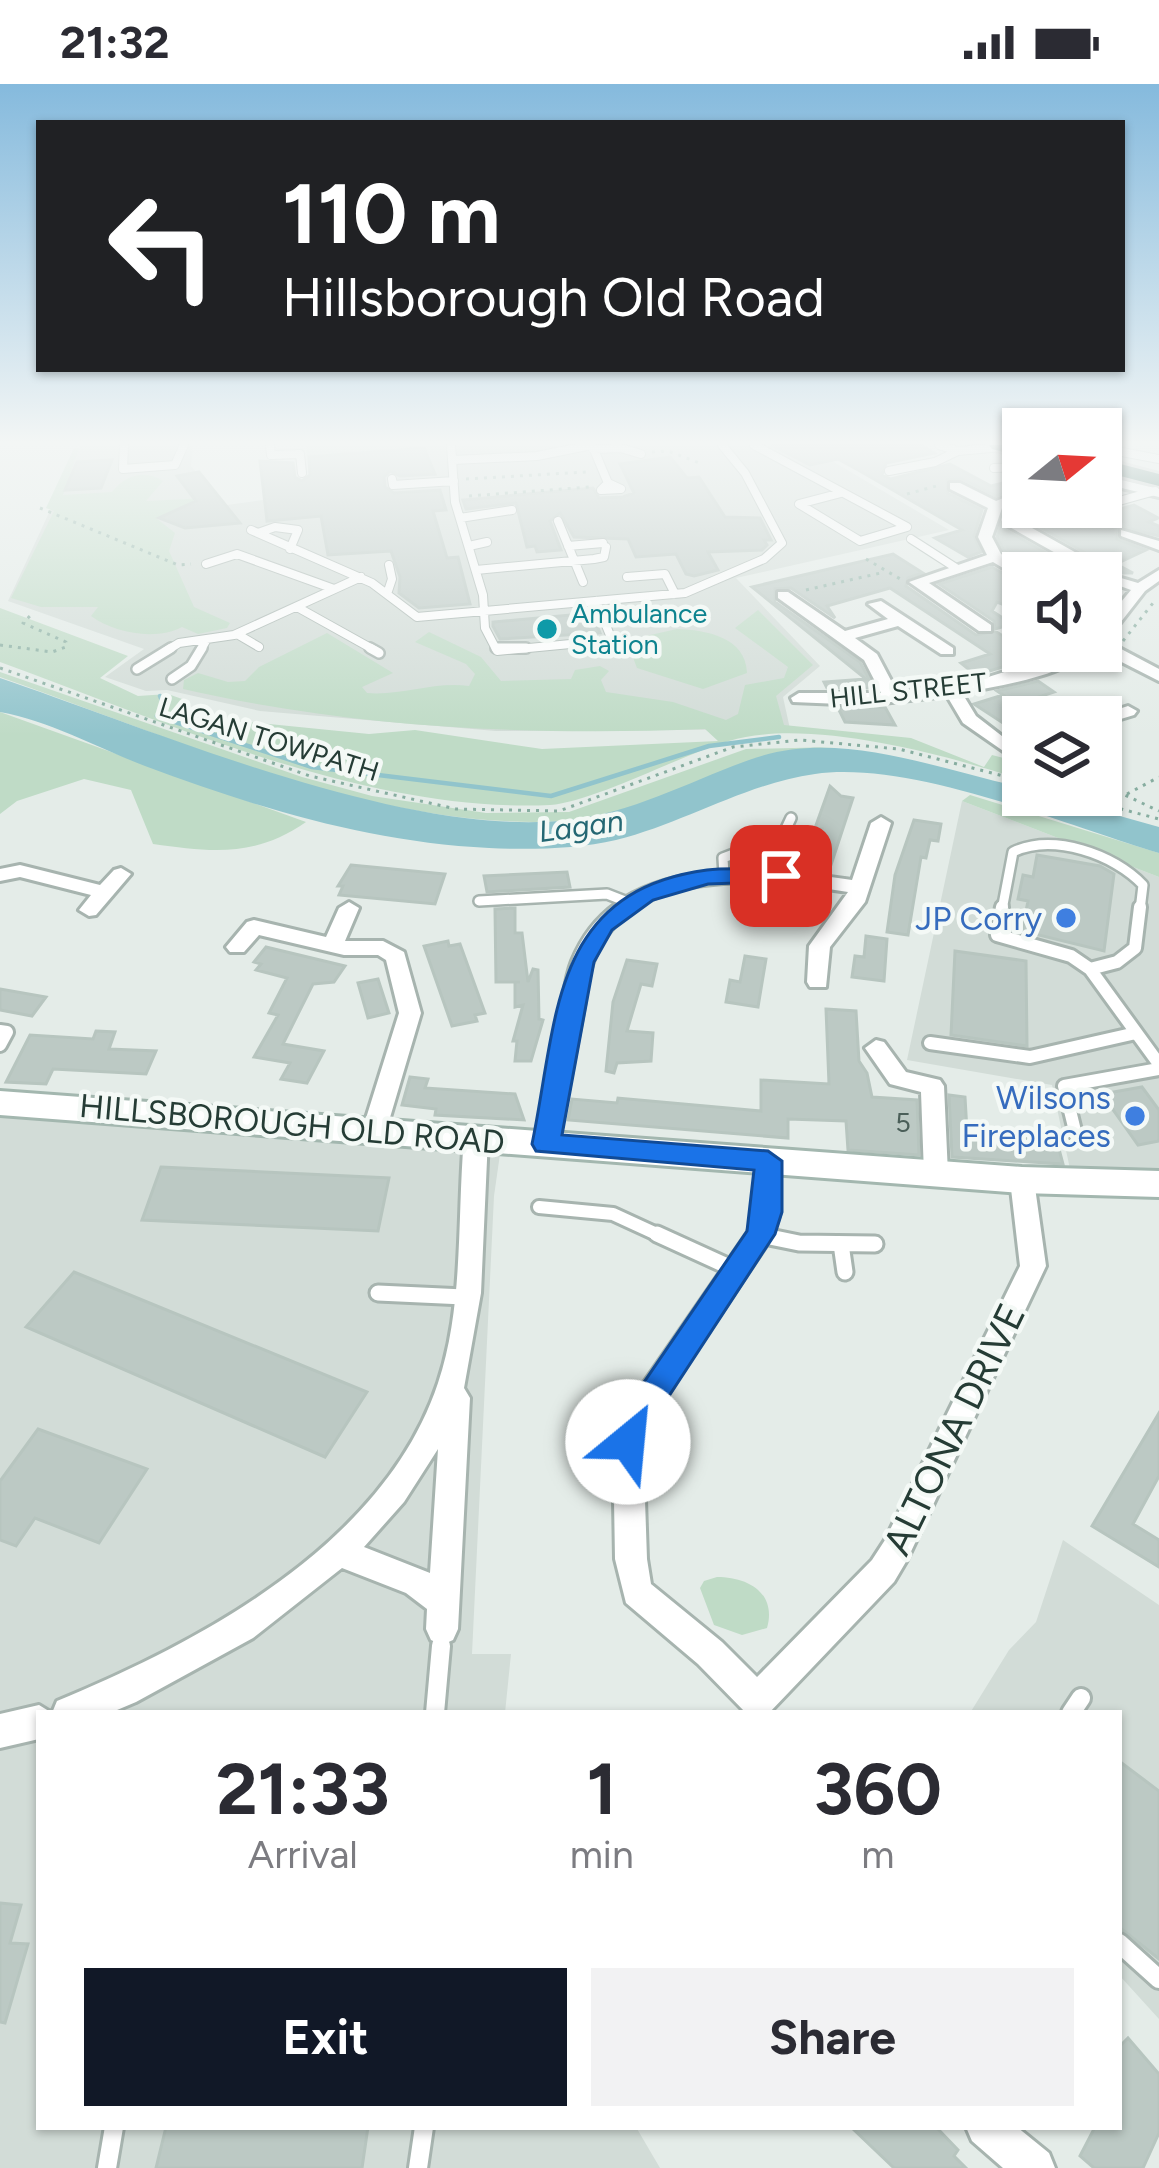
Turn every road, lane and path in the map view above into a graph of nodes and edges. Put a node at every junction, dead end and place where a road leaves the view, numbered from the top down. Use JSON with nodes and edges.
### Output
{"nodes":[{"id":1,"x":123,"y":542,"type":"edge"},
{"id":2,"x":276,"y":542,"type":"edge"},
{"id":3,"x":293,"y":542,"type":"edge"},
{"id":4,"x":468,"y":542,"type":"edge"},
{"id":5,"x":486,"y":542,"type":"edge"},
{"id":6,"x":567,"y":542,"type":"edge"},
{"id":7,"x":782,"y":542,"type":"edge"},
{"id":8,"x":916,"y":542,"type":"edge"},
{"id":9,"x":988,"y":542,"type":"edge"},
{"id":10,"x":1043,"y":542,"type":"edge"},
{"id":11,"x":469,"y":546,"type":"junction"},
{"id":12,"x":568,"y":546,"type":"junction"},
{"id":13,"x":290,"y":549,"type":"junction"},
{"id":14,"x":511,"y":555,"type":"dead end"},
{"id":15,"x":995,"y":557,"type":"junction"},
{"id":16,"x":866,"y":559,"type":"dead end"},
{"id":17,"x":1002,"y":561,"type":"edge"},
{"id":18,"x":574,"y":562,"type":"junction"},
{"id":19,"x":206,"y":564,"type":"joint"},
{"id":20,"x":514,"y":567,"type":"junction"},
{"id":21,"x":956,"y":568,"type":"junction"},
{"id":22,"x":476,"y":570,"type":"junction"},
{"id":23,"x":377,"y":572,"type":"junction"},
{"id":24,"x":885,"y":572,"type":"junction"},
{"id":25,"x":1159,"y":574,"type":"edge"},
{"id":26,"x":361,"y":577,"type":"junction"},
{"id":27,"x":628,"y":577,"type":"dead end"},
{"id":28,"x":916,"y":581,"type":"junction"},
{"id":29,"x":584,"y":583,"type":"dead end"},
{"id":30,"x":1140,"y":588,"type":"junction"},
{"id":31,"x":1159,"y":593,"type":"edge"},
{"id":32,"x":387,"y":594,"type":"junction"},
{"id":33,"x":675,"y":594,"type":"junction"},
{"id":34,"x":329,"y":595,"type":"junction"},
{"id":35,"x":783,"y":595,"type":"joint"},
{"id":36,"x":596,"y":601,"type":"junction"},
{"id":37,"x":876,"y":604,"type":"dead end"},
{"id":38,"x":297,"y":607,"type":"junction"},
{"id":39,"x":1122,"y":607,"type":"edge"},
{"id":40,"x":1127,"y":608,"type":"junction"},
{"id":41,"x":484,"y":610,"type":"junction"},
{"id":42,"x":32,"y":614,"type":"dead end"},
{"id":43,"x":1122,"y":616,"type":"edge"},
{"id":44,"x":899,"y":620,"type":"junction"},
{"id":45,"x":985,"y":628,"type":"dead end"},
{"id":46,"x":237,"y":634,"type":"junction"},
{"id":47,"x":1122,"y":635,"type":"edge"},
{"id":48,"x":843,"y":637,"type":"junction"},
{"id":49,"x":206,"y":641,"type":"junction"},
{"id":50,"x":0,"y":645,"type":"edge"},
{"id":51,"x":259,"y":647,"type":"dead end"},
{"id":52,"x":947,"y":651,"type":"dead end"},
{"id":53,"x":379,"y":653,"type":"dead end"},
{"id":54,"x":1122,"y":656,"type":"edge"},
{"id":55,"x":0,"y":668,"type":"edge"},
{"id":56,"x":137,"y":669,"type":"dead end"},
{"id":57,"x":1030,"y":672,"type":"edge"},
{"id":58,"x":1159,"y":676,"type":"edge"},
{"id":59,"x":172,"y":679,"type":"dead end"},
{"id":60,"x":952,"y":690,"type":"junction"},
{"id":61,"x":890,"y":695,"type":"junction"},
{"id":62,"x":799,"y":698,"type":"dead end"},
{"id":63,"x":1129,"y":711,"type":"dead end"},
{"id":64,"x":1122,"y":713,"type":"edge"},
{"id":65,"x":1002,"y":744,"type":"edge"},
{"id":66,"x":1002,"y":776,"type":"edge"},
{"id":67,"x":1159,"y":777,"type":"edge"},
{"id":68,"x":1122,"y":792,"type":"edge"},
{"id":69,"x":1126,"y":794,"type":"junction"},
{"id":70,"x":1122,"y":809,"type":"edge"},
{"id":71,"x":1159,"y":811,"type":"edge"},
{"id":72,"x":790,"y":818,"type":"dead end"},
{"id":73,"x":1159,"y":819,"type":"edge"},
{"id":74,"x":881,"y":823,"type":"dead end"},
{"id":75,"x":121,"y":874,"type":"dead end"},
{"id":76,"x":0,"y":875,"type":"edge"},
{"id":77,"x":724,"y":875,"type":"junction"},
{"id":78,"x":858,"y":886,"type":"junction"},
{"id":79,"x":105,"y":892,"type":"junction"},
{"id":80,"x":479,"y":902,"type":"dead end"},
{"id":81,"x":630,"y":903,"type":"junction"},
{"id":82,"x":349,"y":908,"type":"dead end"},
{"id":83,"x":89,"y":910,"type":"dead end"},
{"id":84,"x":333,"y":945,"type":"junction"},
{"id":85,"x":237,"y":947,"type":"dead end"},
{"id":86,"x":1090,"y":969,"type":"junction"},
{"id":87,"x":818,"y":982,"type":"dead end"},
{"id":88,"x":0,"y":1031,"type":"edge"},
{"id":89,"x":1136,"y":1033,"type":"junction"},
{"id":90,"x":930,"y":1043,"type":"dead end"},
{"id":91,"x":0,"y":1045,"type":"edge"},
{"id":92,"x":875,"y":1048,"type":"dead end"},
{"id":93,"x":1158,"y":1064,"type":"edge"},
{"id":94,"x":0,"y":1103,"type":"edge"},
{"id":95,"x":374,"y":1131,"type":"junction"},
{"id":96,"x":1076,"y":1135,"type":"dead end"},
{"id":97,"x":476,"y":1138,"type":"junction"},
{"id":98,"x":546,"y":1144,"type":"junction"},
{"id":99,"x":768,"y":1161,"type":"junction"},
{"id":100,"x":936,"y":1174,"type":"junction"},
{"id":101,"x":1022,"y":1180,"type":"junction"},
{"id":102,"x":1159,"y":1184,"type":"edge"},
{"id":103,"x":539,"y":1207,"type":"dead end"},
{"id":104,"x":760,"y":1234,"type":"junction"},
{"id":105,"x":841,"y":1244,"type":"junction"},
{"id":106,"x":875,"y":1244,"type":"dead end"},
{"id":107,"x":737,"y":1270,"type":"junction"},
{"id":108,"x":845,"y":1272,"type":"dead end"},
{"id":109,"x":378,"y":1293,"type":"dead end"},
{"id":110,"x":464,"y":1298,"type":"junction"},
{"id":111,"x":460,"y":1342,"type":"junction"},
{"id":112,"x":336,"y":1551,"type":"junction"},
{"id":113,"x":443,"y":1615,"type":"junction"},
{"id":114,"x":752,"y":1707,"type":"edge"},
{"id":115,"x":76,"y":1710,"type":"edge"},
{"id":116,"x":435,"y":1710,"type":"edge"},
{"id":117,"x":36,"y":1723,"type":"edge"},
{"id":118,"x":0,"y":1732,"type":"edge"},
{"id":119,"x":1122,"y":1946,"type":"edge"},
{"id":120,"x":1159,"y":1979,"type":"edge"},
{"id":121,"x":113,"y":2130,"type":"edge"},
{"id":122,"x":424,"y":2130,"type":"edge"},
{"id":123,"x":990,"y":2130,"type":"edge"},
{"id":124,"x":107,"y":2168,"type":"edge"},
{"id":125,"x":418,"y":2168,"type":"edge"},
{"id":126,"x":1034,"y":2168,"type":"edge"}],
"edges":[{"from":1,"to":19,"type":"path"},
{"from":2,"to":13,"type":"lane"},
{"from":3,"to":13,"type":"lane"},
{"from":4,"to":11,"type":"lane"},
{"from":5,"to":11,"type":"lane"},
{"from":6,"to":12,"type":"lane"},
{"from":7,"to":33,"type":"lane"},
{"from":8,"to":21,"type":"lane"},
{"from":9,"to":15,"type":"street"},
{"from":10,"to":30,"type":"street"},
{"from":11,"to":22,"type":"lane"},
{"from":12,"to":18,"type":"lane"},
{"from":12,"to":18,"type":"lane"},
{"from":13,"to":26,"type":"lane"},
{"from":14,"to":20,"type":"lane"},
{"from":15,"to":17,"type":"street"},
{"from":15,"to":21,"type":"street"},
{"from":16,"to":24,"type":"path"},
{"from":18,"to":20,"type":"lane"},
{"from":18,"to":29,"type":"lane"},
{"from":19,"to":34,"type":"lane"},
{"from":20,"to":22,"type":"lane"},
{"from":21,"to":28,"type":"street"},
{"from":22,"to":41,"type":"lane"},
{"from":23,"to":26,"type":"lane"},
{"from":23,"to":32,"type":"lane"},
{"from":23,"to":32,"type":"lane"},
{"from":24,"to":28,"type":"path"},
{"from":24,"to":35,"type":"path"},
{"from":25,"to":30,"type":"street"},
{"from":26,"to":34,"type":"lane"},
{"from":27,"to":33,"type":"lane"},
{"from":28,"to":45,"type":"street"},
{"from":30,"to":40,"type":"street"},
{"from":31,"to":47,"type":"path"},
{"from":32,"to":41,"type":"lane"},
{"from":33,"to":36,"type":"lane"},
{"from":34,"to":38,"type":"lane"},
{"from":35,"to":48,"type":"street"},
{"from":36,"to":41,"type":"lane"},
{"from":36,"to":41,"type":"lane"},
{"from":37,"to":44,"type":"street"},
{"from":38,"to":46,"type":"lane"},
{"from":38,"to":53,"type":"lane"},
{"from":39,"to":40,"type":"street"},
{"from":40,"to":43,"type":"street"},
{"from":42,"to":50,"type":"path"},
{"from":44,"to":48,"type":"street"},
{"from":44,"to":52,"type":"street"},
{"from":46,"to":49,"type":"lane"},
{"from":46,"to":51,"type":"lane"},
{"from":48,"to":61,"type":"street"},
{"from":49,"to":56,"type":"lane"},
{"from":49,"to":59,"type":"lane"},
{"from":54,"to":58,"type":"street"},
{"from":55,"to":66,"type":"path","name":"LAGAN TOWPATH"},
{"from":57,"to":60,"type":"street","name":"HILL STREET"},
{"from":60,"to":61,"type":"street","name":"HILL STREET"},
{"from":60,"to":65,"type":"street"},
{"from":61,"to":62,"type":"street","name":"HILL STREET"},
{"from":63,"to":64,"type":"street"},
{"from":67,"to":69,"type":"path"},
{"from":68,"to":69,"type":"path"},
{"from":69,"to":71,"type":"path"},
{"from":70,"to":73,"type":"path"},
{"from":72,"to":77,"type":"lane"},
{"from":74,"to":78,"type":"street"},
{"from":75,"to":79,"type":"street"},
{"from":76,"to":79,"type":"street"},
{"from":77,"to":78,"type":"street"},
{"from":77,"to":81,"type":"street"},
{"from":78,"to":87,"type":"street"},
{"from":79,"to":83,"type":"street"},
{"from":80,"to":81,"type":"lane"},
{"from":81,"to":98,"type":"street"},
{"from":82,"to":84,"type":"street"},
{"from":84,"to":85,"type":"street"},
{"from":84,"to":95,"type":"street"},
{"from":86,"to":86,"type":"lane"},
{"from":86,"to":89,"type":"lane"},
{"from":88,"to":91,"type":"lane"},
{"from":89,"to":90,"type":"lane"},
{"from":89,"to":93,"type":"lane"},
{"from":92,"to":100,"type":"street"},
{"from":93,"to":96,"type":"lane"},
{"from":94,"to":95,"type":"street","name":"HILLSBOROUGH OLD ROAD"},
{"from":95,"to":97,"type":"street","name":"HILLSBOROUGH OLD ROAD"},
{"from":97,"to":98,"type":"street","name":"HILLSBOROUGH OLD ROAD"},
{"from":97,"to":110,"type":"street"},
{"from":98,"to":99,"type":"street","name":"HILLSBOROUGH OLD ROAD"},
{"from":99,"to":100,"type":"street","name":"HILLSBOROUGH OLD ROAD"},
{"from":99,"to":104,"type":"street","name":"ALTONA DRIVE"},
{"from":100,"to":101,"type":"street","name":"HILLSBOROUGH OLD ROAD"},
{"from":101,"to":102,"type":"street","name":"HILLSBOROUGH OLD ROAD"},
{"from":101,"to":114,"type":"street","name":"ALTONA DRIVE"},
{"from":103,"to":107,"type":"lane"},
{"from":104,"to":105,"type":"lane"},
{"from":104,"to":107,"type":"street","name":"ALTONA DRIVE"},
{"from":105,"to":106,"type":"lane"},
{"from":105,"to":108,"type":"lane"},
{"from":107,"to":114,"type":"street","name":"ALTONA DRIVE"},
{"from":109,"to":110,"type":"lane"},
{"from":110,"to":111,"type":"street"},
{"from":111,"to":112,"type":"street"},
{"from":111,"to":113,"type":"street"},
{"from":112,"to":113,"type":"street"},
{"from":112,"to":115,"type":"street"},
{"from":113,"to":116,"type":"lane"},
{"from":117,"to":118,"type":"street"},
{"from":119,"to":120,"type":"lane"},
{"from":121,"to":124,"type":"lane"},
{"from":122,"to":125,"type":"lane"},
{"from":123,"to":126,"type":"street"}]}
